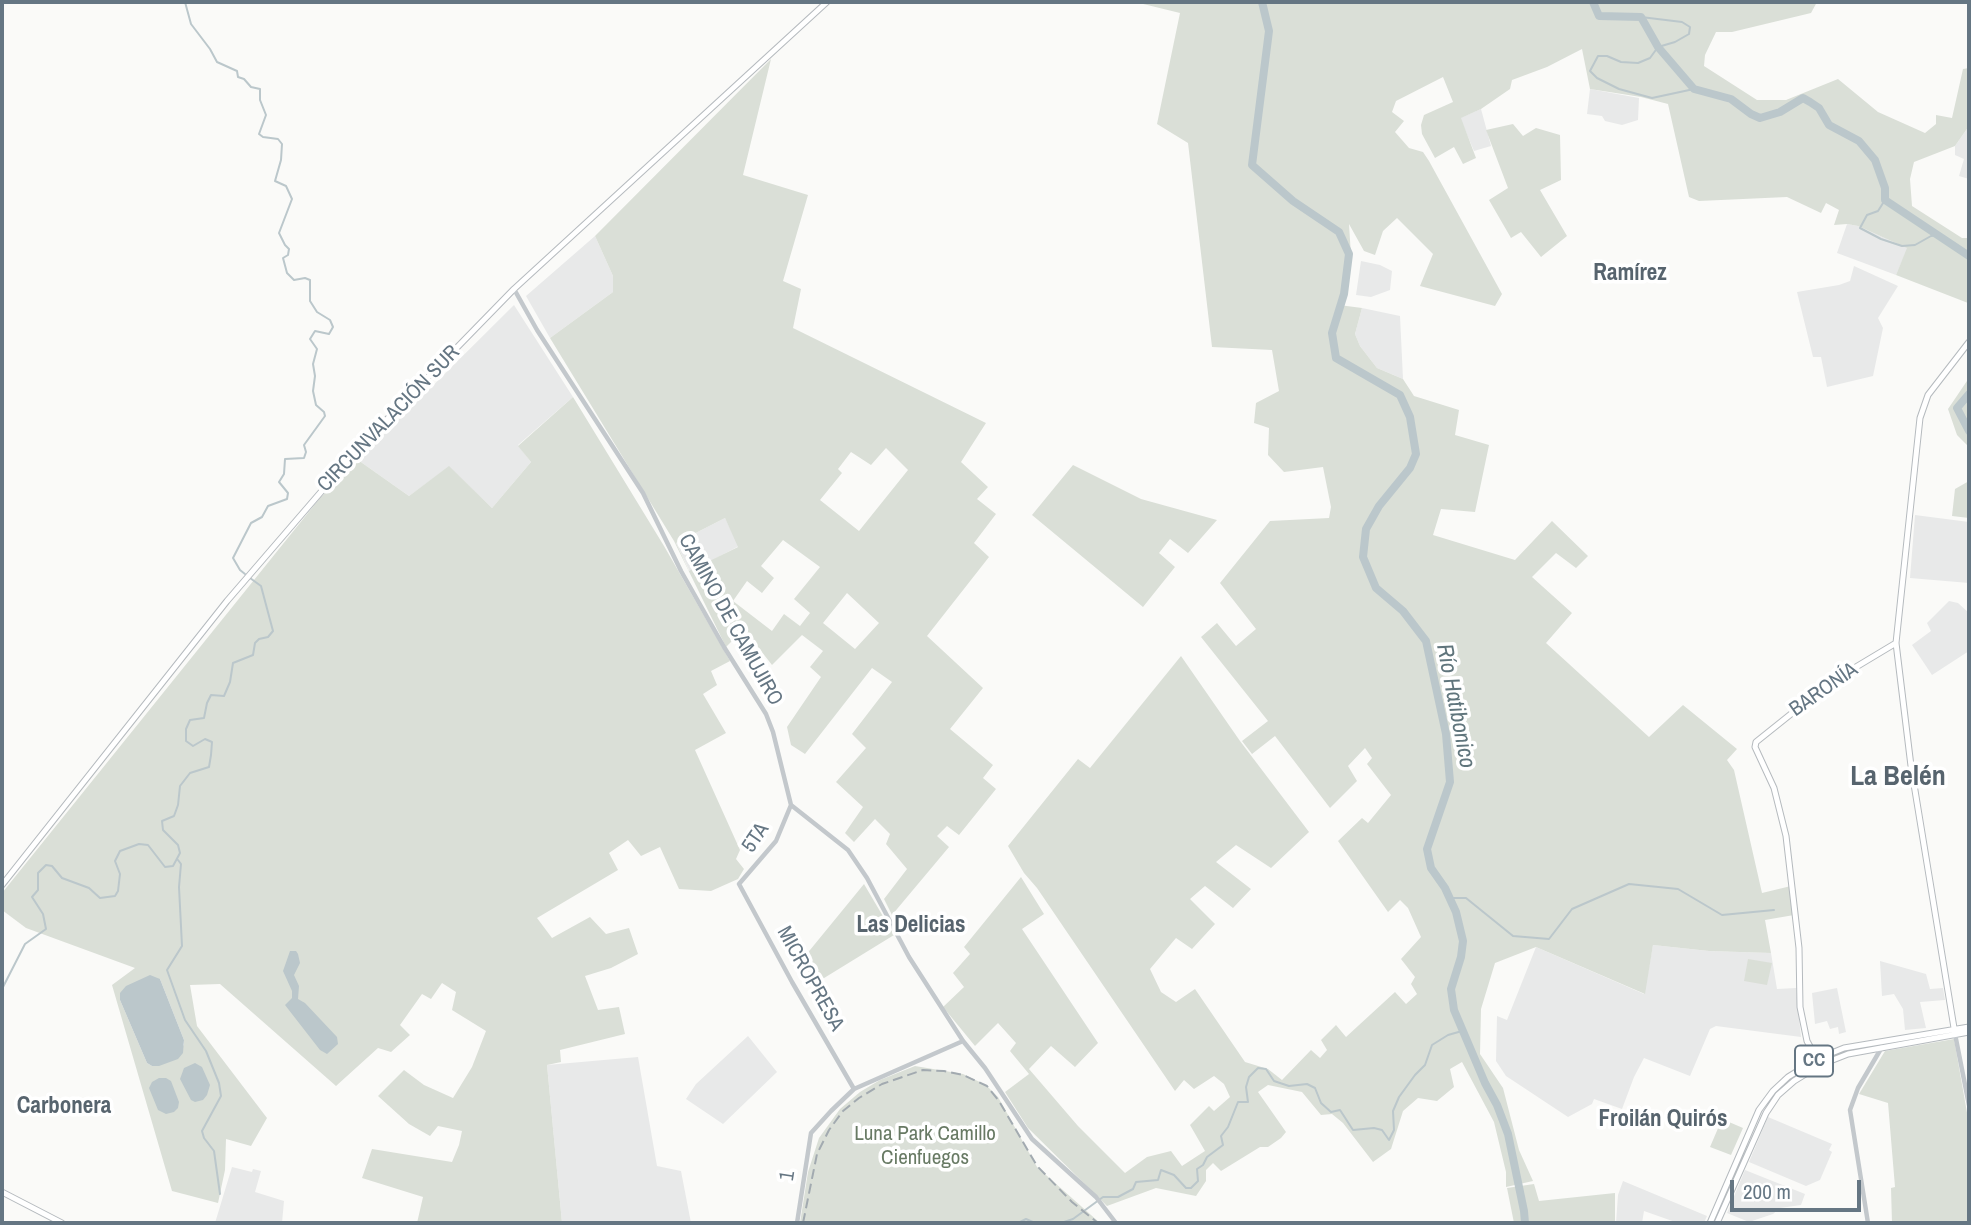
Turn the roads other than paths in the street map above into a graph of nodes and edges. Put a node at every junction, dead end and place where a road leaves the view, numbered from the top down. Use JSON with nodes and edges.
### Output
{"nodes":[{"id":1,"x":827,"y":2,"type":"edge"},
{"id":2,"x":514,"y":289,"type":"junction"},
{"id":3,"x":1969,"y":342,"type":"edge"},
{"id":4,"x":1896,"y":643,"type":"junction"},
{"id":5,"x":791,"y":805,"type":"junction"},
{"id":6,"x":2,"y":884,"type":"edge"},
{"id":7,"x":739,"y":884,"type":"joint"},
{"id":8,"x":1969,"y":1029,"type":"edge"},
{"id":9,"x":1955,"y":1032,"type":"junction"},
{"id":10,"x":1885,"y":1040,"type":"junction"},
{"id":11,"x":963,"y":1041,"type":"junction"},
{"id":12,"x":1882,"y":1047,"type":"junction"},
{"id":13,"x":1819,"y":1062,"type":"junction"},
{"id":14,"x":854,"y":1089,"type":"junction"},
{"id":15,"x":1969,"y":1105,"type":"edge"},
{"id":16,"x":2,"y":1192,"type":"edge"},
{"id":17,"x":62,"y":1223,"type":"edge"},
{"id":18,"x":797,"y":1223,"type":"edge"},
{"id":19,"x":1116,"y":1223,"type":"edge"},
{"id":20,"x":1710,"y":1223,"type":"edge"},
{"id":21,"x":1717,"y":1223,"type":"edge"},
{"id":22,"x":1868,"y":1223,"type":"edge"}],
"edges":[{"from":1,"to":2,"type":"main road","name":"CIRCUNVALACIÓN SUR"},
{"from":2,"to":5,"type":"street","name":"CAMINO DE CAMUJIRO"},
{"from":2,"to":6,"type":"main road","name":"CIRCUNVALACIÓN SUR"},
{"from":3,"to":4,"type":"main road"},
{"from":4,"to":9,"type":"main road"},
{"from":4,"to":13,"type":"main road","name":"BARONÍA"},
{"from":5,"to":7,"type":"street","name":"5TA"},
{"from":5,"to":11,"type":"street"},
{"from":7,"to":14,"type":"street","name":"MICROPRESA"},
{"from":8,"to":9,"type":"main road","number":"CC"},
{"from":9,"to":10,"type":"main road","number":"CC"},
{"from":9,"to":12,"type":"main road","number":"CC"},
{"from":9,"to":15,"type":"street"},
{"from":10,"to":12,"type":"street"},
{"from":10,"to":13,"type":"main road","number":"CC"},
{"from":11,"to":14,"type":"street"},
{"from":11,"to":19,"type":"street"},
{"from":12,"to":13,"type":"main road","number":"CC"},
{"from":12,"to":22,"type":"street"},
{"from":13,"to":20,"type":"main road","number":"CC"},
{"from":13,"to":21,"type":"main road","number":"CC"},
{"from":14,"to":18,"type":"street","name":"1"},
{"from":16,"to":17,"type":"main road"}]}
